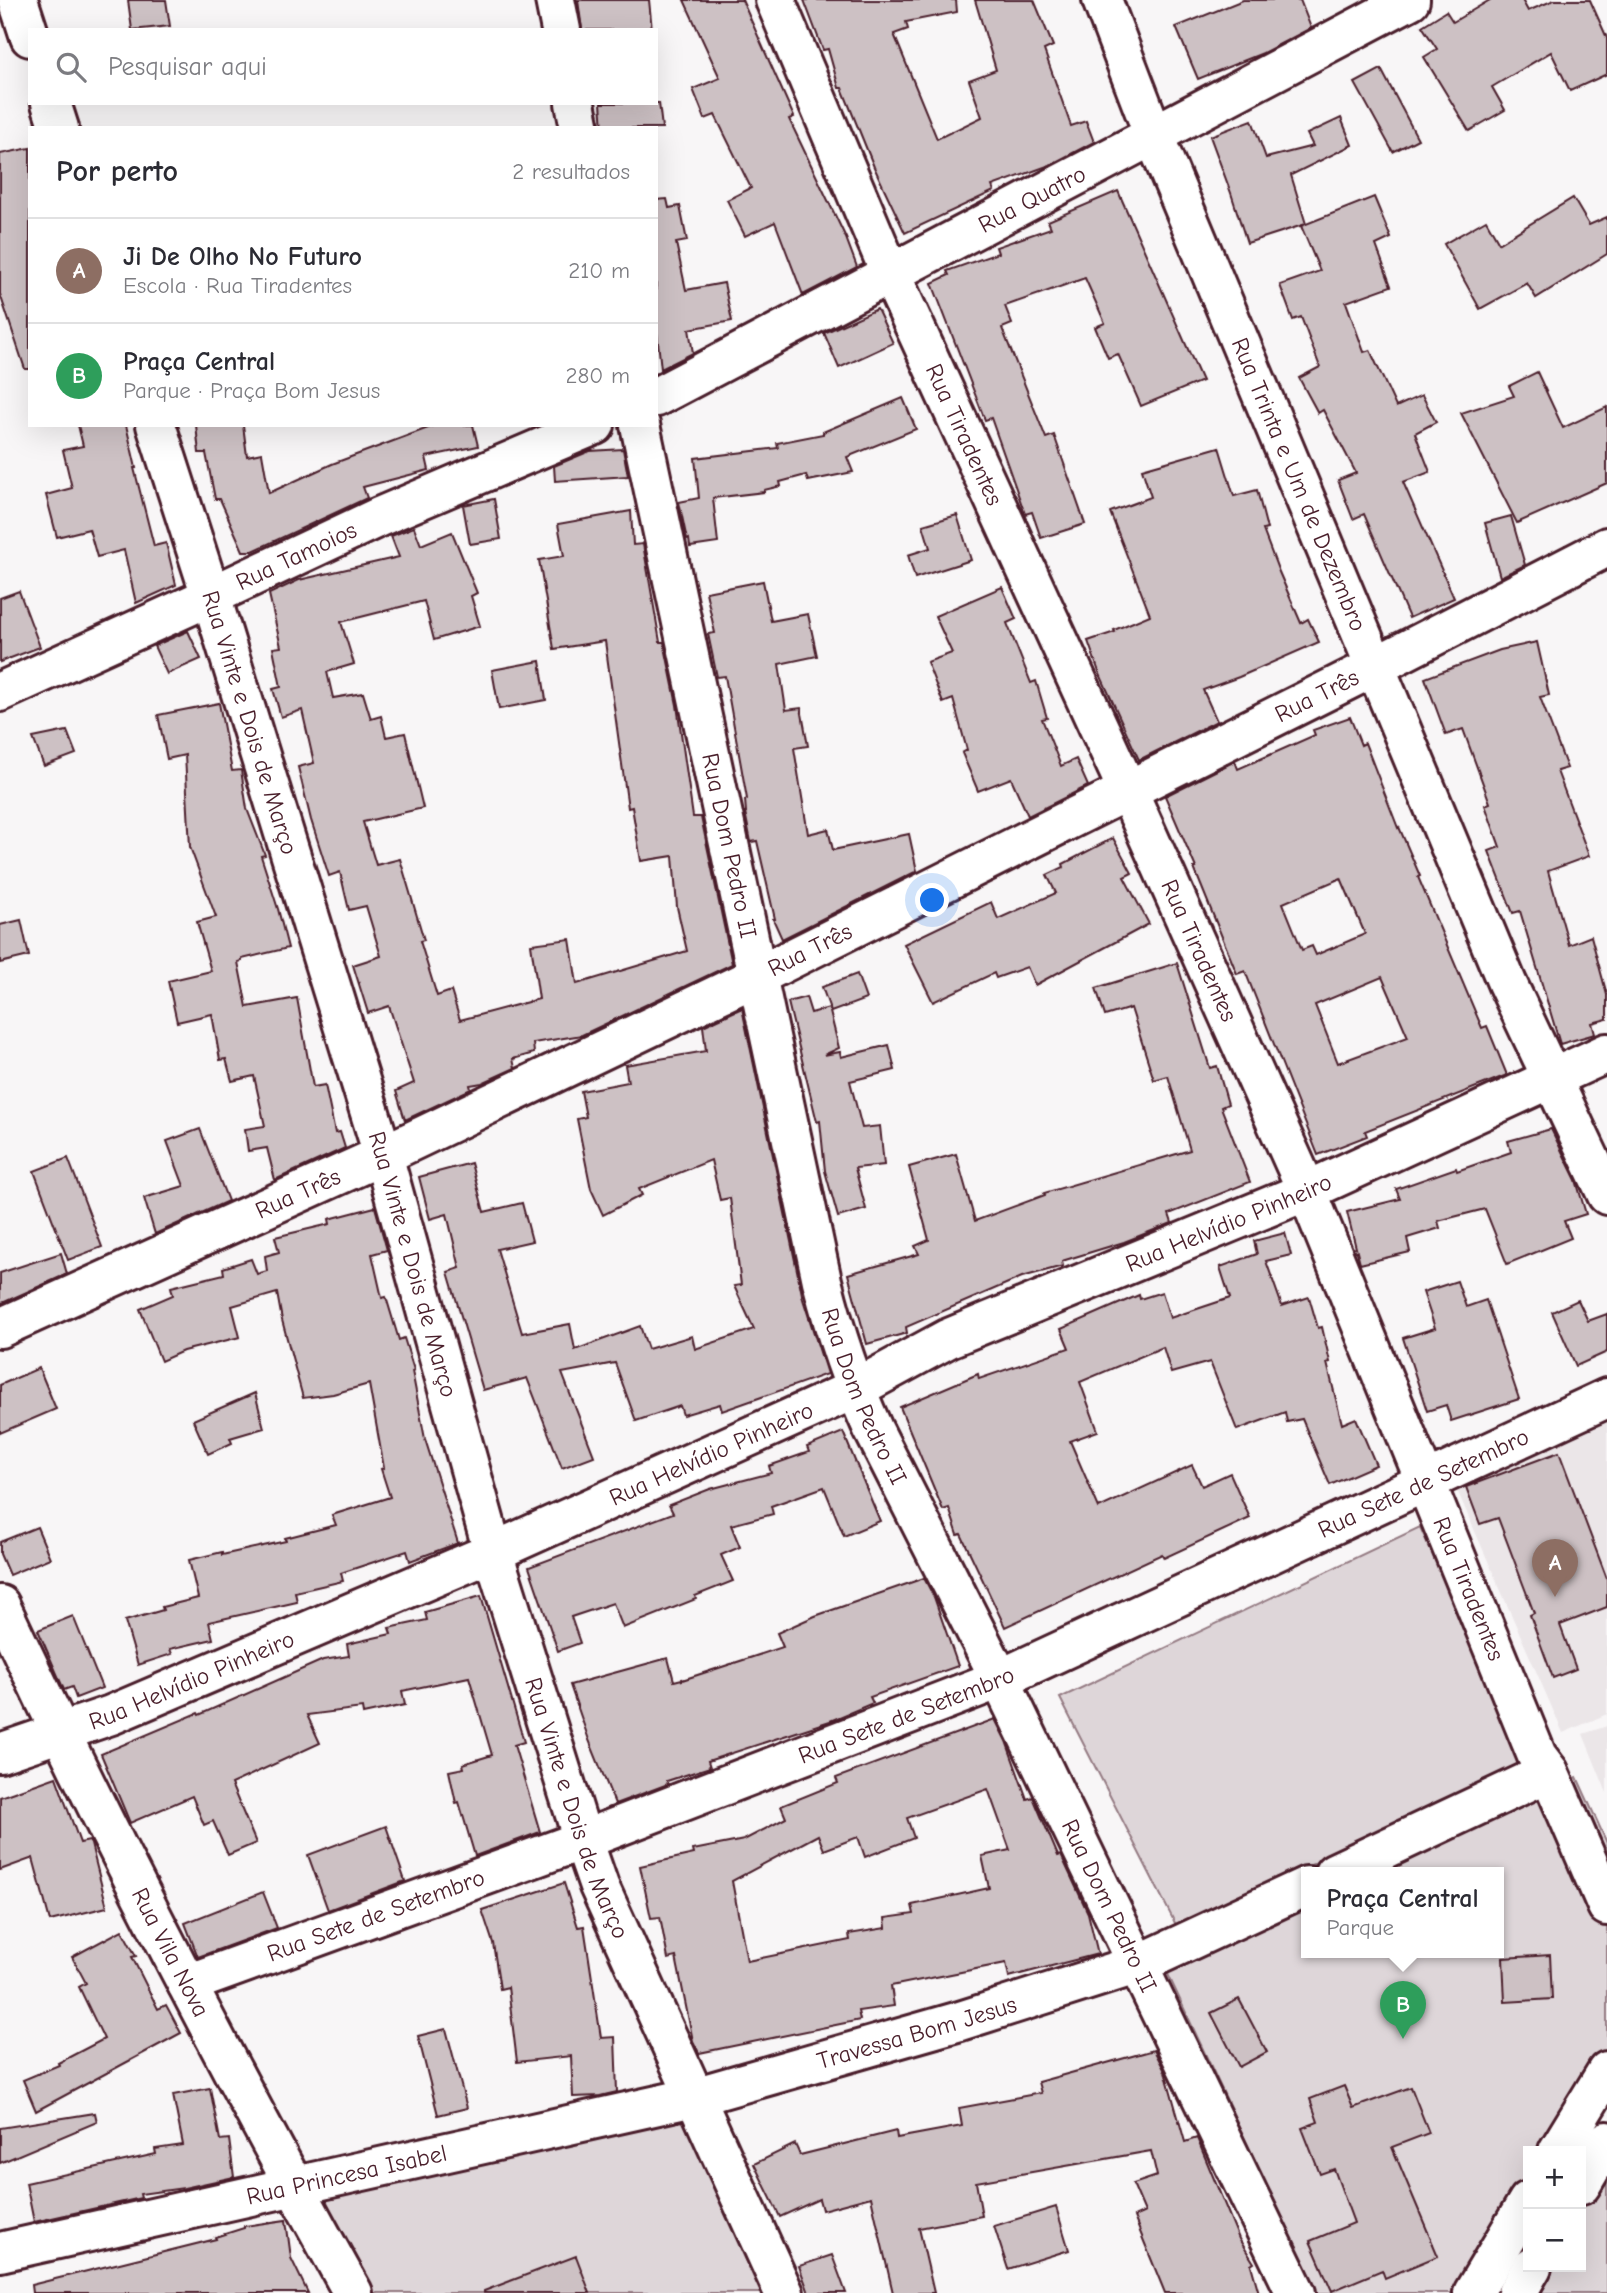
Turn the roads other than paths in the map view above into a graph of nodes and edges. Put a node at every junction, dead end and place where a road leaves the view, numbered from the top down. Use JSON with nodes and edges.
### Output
{"nodes":[{"id":1,"x":18,"y":0,"type":"edge"},
{"id":2,"x":555,"y":0,"type":"edge"},
{"id":3,"x":775,"y":0,"type":"edge"},
{"id":4,"x":1102,"y":0,"type":"edge"},
{"id":5,"x":1410,"y":0,"type":"edge"},
{"id":6,"x":561,"y":28,"type":"edge"},
{"id":7,"x":28,"y":31,"type":"edge"},
{"id":8,"x":52,"y":105,"type":"edge"},
{"id":9,"x":575,"y":105,"type":"edge"},
{"id":10,"x":58,"y":126,"type":"edge"},
{"id":11,"x":580,"y":126,"type":"edge"},
{"id":12,"x":1154,"y":136,"type":"junction"},
{"id":13,"x":891,"y":275,"type":"junction"},
{"id":14,"x":658,"y":396,"type":"edge"},
{"id":15,"x":157,"y":427,"type":"edge"},
{"id":16,"x":590,"y":427,"type":"edge"},
{"id":17,"x":640,"y":427,"type":"edge"},
{"id":18,"x":1607,"y":547,"type":"edge"},
{"id":19,"x":211,"y":596,"type":"junction"},
{"id":20,"x":1374,"y":667,"type":"junction"},
{"id":21,"x":0,"y":692,"type":"edge"},
{"id":22,"x":1127,"y":789,"type":"junction"},
{"id":23,"x":757,"y":976,"type":"junction"},
{"id":24,"x":1607,"y":1053,"type":"edge"},
{"id":25,"x":1551,"y":1079,"type":"junction"},
{"id":26,"x":383,"y":1155,"type":"junction"},
{"id":27,"x":1307,"y":1191,"type":"junction"},
{"id":28,"x":1607,"y":1195,"type":"edge"},
{"id":29,"x":0,"y":1328,"type":"edge"},
{"id":30,"x":855,"y":1389,"type":"junction"},
{"id":31,"x":1607,"y":1398,"type":"edge"},
{"id":32,"x":1425,"y":1484,"type":"junction"},
{"id":33,"x":493,"y":1552,"type":"junction"},
{"id":34,"x":0,"y":1605,"type":"edge"},
{"id":35,"x":1000,"y":1679,"type":"junction"},
{"id":36,"x":60,"y":1734,"type":"junction"},
{"id":37,"x":0,"y":1754,"type":"edge"},
{"id":38,"x":1549,"y":1772,"type":"junction"},
{"id":39,"x":583,"y":1840,"type":"junction"},
{"id":40,"x":1347,"y":1867,"type":"edge"},
{"id":41,"x":1301,"y":1888,"type":"edge"},
{"id":42,"x":1607,"y":1906,"type":"edge"},
{"id":43,"x":1139,"y":1964,"type":"junction"},
{"id":44,"x":187,"y":1984,"type":"junction"},
{"id":45,"x":1607,"y":2071,"type":"edge"},
{"id":46,"x":694,"y":2097,"type":"junction"},
{"id":47,"x":1607,"y":2141,"type":"edge"},
{"id":48,"x":1562,"y":2146,"type":"edge"},
{"id":49,"x":1586,"y":2177,"type":"edge"},
{"id":50,"x":293,"y":2186,"type":"junction"},
{"id":51,"x":1523,"y":2209,"type":"edge"},
{"id":52,"x":0,"y":2252,"type":"edge"},
{"id":53,"x":1529,"y":2272,"type":"edge"},
{"id":54,"x":353,"y":2293,"type":"edge"},
{"id":55,"x":784,"y":2293,"type":"edge"},
{"id":56,"x":1296,"y":2293,"type":"edge"},
{"id":57,"x":1473,"y":2293,"type":"edge"},
{"id":58,"x":1517,"y":2293,"type":"edge"}],
"edges":[{"from":1,"to":7,"type":"street"},
{"from":2,"to":6,"type":"street"},
{"from":3,"to":13,"type":"street","name":"Rua Tiradentes"},
{"from":4,"to":12,"type":"street","name":"Rua Trinta e Um de Dezembro"},
{"from":5,"to":12,"type":"street","name":"Rua Quatro"},
{"from":8,"to":10,"type":"street"},
{"from":9,"to":11,"type":"street"},
{"from":12,"to":13,"type":"street","name":"Rua Quatro"},
{"from":12,"to":20,"type":"street","name":"Rua Trinta e Um de Dezembro"},
{"from":13,"to":14,"type":"street","name":"Rua Quatro"},
{"from":13,"to":22,"type":"street","name":"Rua Tiradentes"},
{"from":15,"to":19,"type":"street","name":"Rua Vinte e Dois de Março"},
{"from":16,"to":19,"type":"street","name":"Rua Tamoios"},
{"from":17,"to":23,"type":"street","name":"Rua Dom Pedro II"},
{"from":18,"to":20,"type":"street","name":"Rua Três"},
{"from":19,"to":21,"type":"street","name":"Rua Tamoios"},
{"from":19,"to":26,"type":"street","name":"Rua Vinte e Dois de Março"},
{"from":20,"to":22,"type":"street","name":"Rua Três"},
{"from":20,"to":25,"type":"street","name":"Rua Trinta e Um de Dezembro"},
{"from":22,"to":23,"type":"street","name":"Rua Três"},
{"from":22,"to":27,"type":"street","name":"Rua Tiradentes"},
{"from":23,"to":26,"type":"street","name":"Rua Três"},
{"from":23,"to":30,"type":"street","name":"Rua Dom Pedro II"},
{"from":24,"to":25,"type":"street","name":"Rua Helvídio Pinheiro"},
{"from":25,"to":27,"type":"street","name":"Rua Helvídio Pinheiro"},
{"from":25,"to":28,"type":"street","name":"Rua Trinta e Um de Dezembro"},
{"from":26,"to":29,"type":"street","name":"Rua Três"},
{"from":26,"to":33,"type":"street","name":"Rua Vinte e Dois de Março"},
{"from":27,"to":30,"type":"street","name":"Rua Helvídio Pinheiro"},
{"from":27,"to":32,"type":"street","name":"Rua Tiradentes"},
{"from":30,"to":33,"type":"street","name":"Rua Helvídio Pinheiro"},
{"from":30,"to":35,"type":"street","name":"Rua Dom Pedro II"},
{"from":31,"to":32,"type":"street","name":"Rua Sete de Setembro"},
{"from":32,"to":35,"type":"street","name":"Rua Sete de Setembro"},
{"from":32,"to":38,"type":"street","name":"Rua Tiradentes"},
{"from":33,"to":36,"type":"street","name":"Rua Helvídio Pinheiro"},
{"from":33,"to":39,"type":"street","name":"Rua Vinte e Dois de Março"},
{"from":34,"to":36,"type":"street","name":"Rua Vila Nova"},
{"from":35,"to":39,"type":"street","name":"Rua Sete de Setembro"},
{"from":35,"to":43,"type":"street","name":"Rua Dom Pedro II"},
{"from":36,"to":37,"type":"street","name":"Rua Helvídio Pinheiro"},
{"from":36,"to":44,"type":"street","name":"Rua Vila Nova"},
{"from":38,"to":40,"type":"street"},
{"from":38,"to":42,"type":"street","name":"Rua Tiradentes"},
{"from":39,"to":44,"type":"street","name":"Rua Sete de Setembro"},
{"from":39,"to":46,"type":"street","name":"Rua Vinte e Dois de Março"},
{"from":41,"to":43,"type":"street","name":"Travessa Bom Jesus"},
{"from":43,"to":46,"type":"street","name":"Travessa Bom Jesus"},
{"from":43,"to":56,"type":"street","name":"Rua Dom Pedro II"},
{"from":44,"to":50,"type":"street","name":"Rua Vila Nova"},
{"from":45,"to":48,"type":"street"},
{"from":46,"to":50,"type":"street","name":"Rua Princesa Isabel"},
{"from":46,"to":55,"type":"street","name":"Rua Vinte e Dois de Março"},
{"from":47,"to":49,"type":"street"},
{"from":50,"to":52,"type":"street","name":"Rua Princesa Isabel"},
{"from":50,"to":54,"type":"street","name":"Rua Vila Nova"},
{"from":51,"to":57,"type":"street"},
{"from":53,"to":58,"type":"street"}]}
